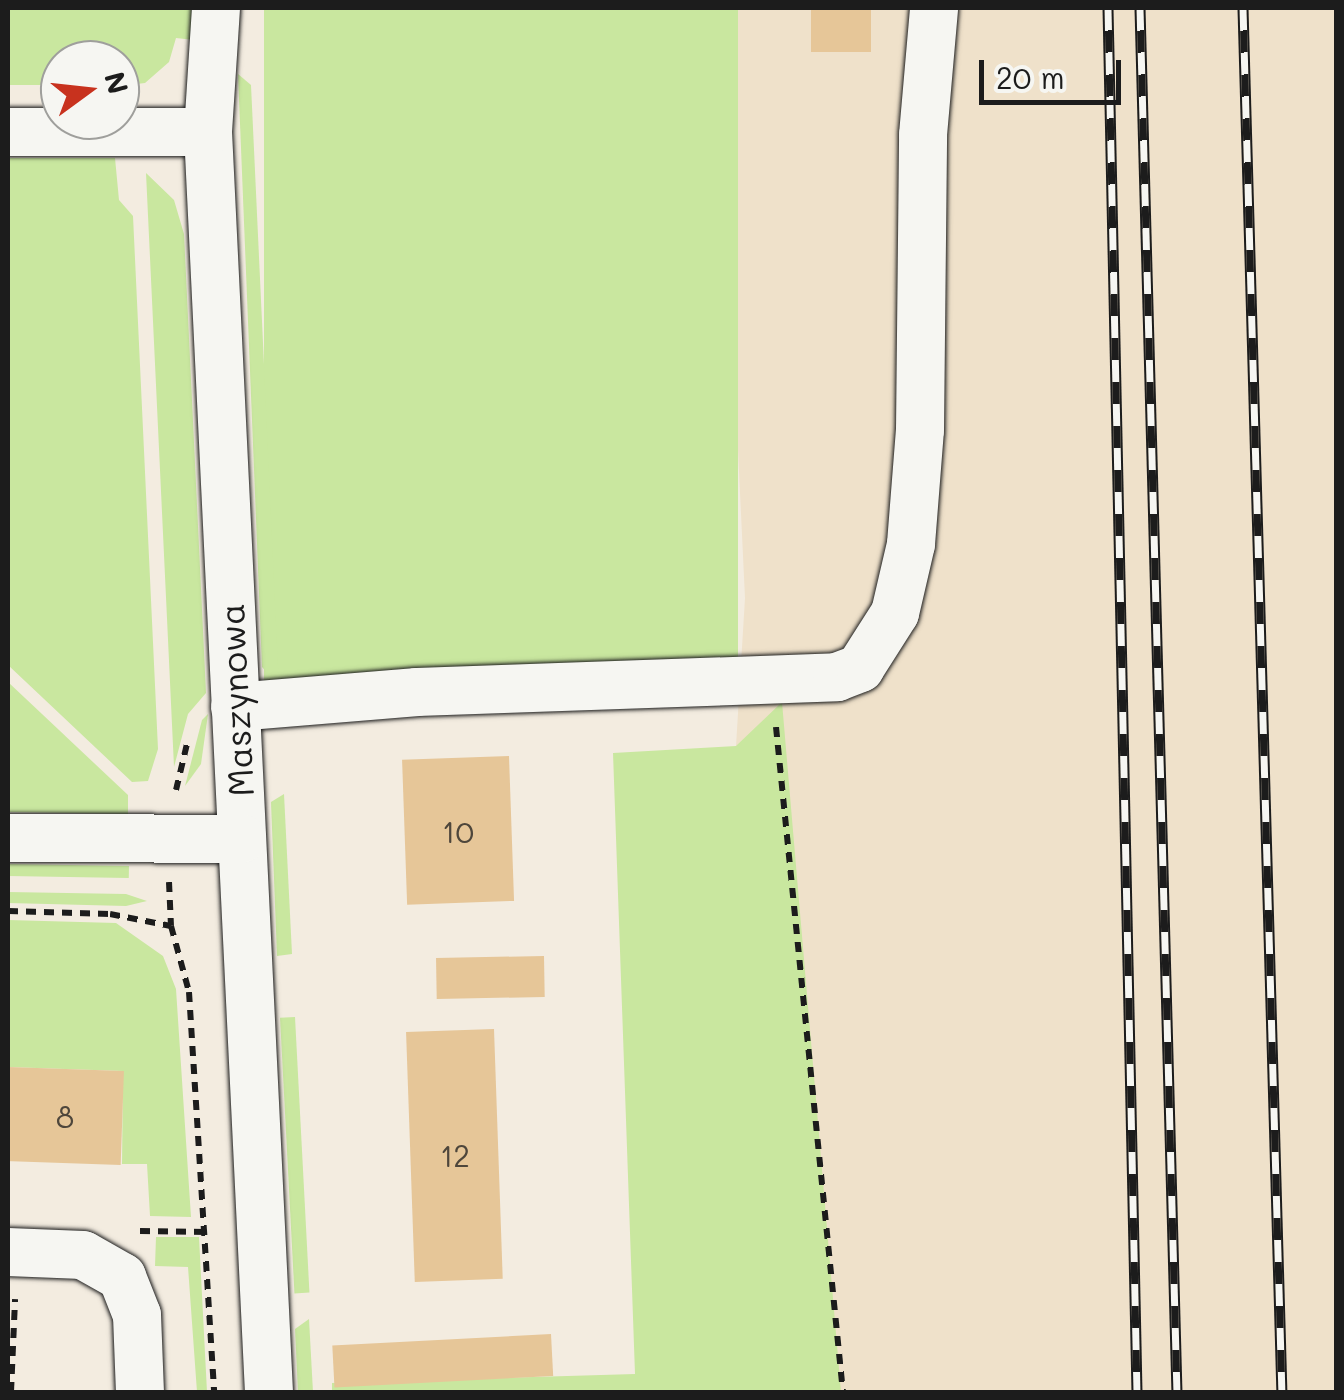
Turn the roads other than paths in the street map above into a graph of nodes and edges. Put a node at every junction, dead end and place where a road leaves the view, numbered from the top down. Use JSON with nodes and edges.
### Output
{"nodes":[{"id":1,"x":216,"y":8,"type":"edge"},
{"id":2,"x":934,"y":8,"type":"edge"},
{"id":3,"x":8,"y":132,"type":"edge"},
{"id":4,"x":208,"y":132,"type":"junction"},
{"id":5,"x":235,"y":696,"type":"junction"},
{"id":6,"x":8,"y":838,"type":"edge"},
{"id":7,"x":242,"y":839,"type":"junction"},
{"id":8,"x":12,"y":1268,"type":"edge"},
{"id":9,"x":140,"y":1392,"type":"edge"},
{"id":10,"x":268,"y":1392,"type":"edge"}],
"edges":[{"from":1,"to":4,"type":"street","name":"Maszynowa"},
{"from":2,"to":5,"type":"street"},
{"from":3,"to":4,"type":"street"},
{"from":4,"to":5,"type":"street","name":"Maszynowa"},
{"from":5,"to":7,"type":"street","name":"Maszynowa"},
{"from":6,"to":7,"type":"street"},
{"from":7,"to":10,"type":"street","name":"Maszynowa"},
{"from":8,"to":9,"type":"street"}]}
